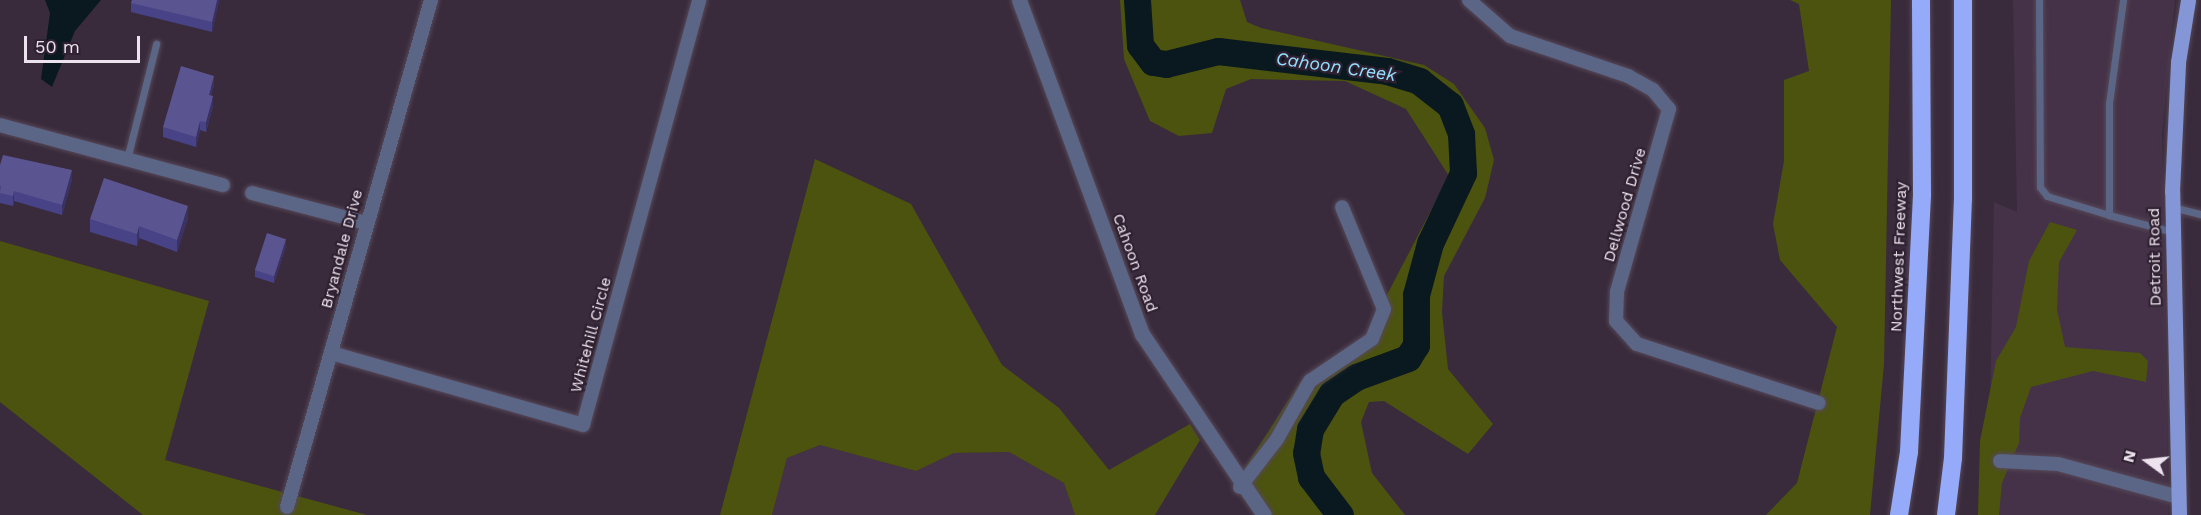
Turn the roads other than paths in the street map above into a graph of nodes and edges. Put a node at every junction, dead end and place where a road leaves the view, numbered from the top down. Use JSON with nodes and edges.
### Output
{"nodes":[{"id":1,"x":431,"y":0,"type":"edge"},
{"id":2,"x":699,"y":0,"type":"edge"},
{"id":3,"x":1019,"y":0,"type":"edge"},
{"id":4,"x":1469,"y":0,"type":"edge"},
{"id":5,"x":1921,"y":0,"type":"edge"},
{"id":6,"x":1963,"y":0,"type":"edge"},
{"id":7,"x":2039,"y":0,"type":"edge"},
{"id":8,"x":2123,"y":0,"type":"edge"},
{"id":9,"x":2188,"y":0,"type":"edge"},
{"id":10,"x":156,"y":44,"type":"dead end"},
{"id":11,"x":0,"y":126,"type":"edge"},
{"id":12,"x":127,"y":159,"type":"junction"},
{"id":13,"x":224,"y":185,"type":"dead end"},
{"id":14,"x":252,"y":193,"type":"dead end"},
{"id":15,"x":1342,"y":207,"type":"dead end"},
{"id":16,"x":2172,"y":207,"type":"junction"},
{"id":17,"x":2201,"y":214,"type":"edge"},
{"id":18,"x":2109,"y":215,"type":"junction"},
{"id":19,"x":366,"y":223,"type":"junction"},
{"id":20,"x":2173,"y":232,"type":"junction"},
{"id":21,"x":331,"y":353,"type":"junction"},
{"id":22,"x":1819,"y":403,"type":"dead end"},
{"id":23,"x":2000,"y":461,"type":"dead end"},
{"id":24,"x":1240,"y":487,"type":"junction"},
{"id":25,"x":2179,"y":496,"type":"junction"},
{"id":26,"x":287,"y":507,"type":"dead end"},
{"id":27,"x":1264,"y":515,"type":"edge"},
{"id":28,"x":1899,"y":515,"type":"edge"},
{"id":29,"x":1946,"y":515,"type":"edge"},
{"id":30,"x":2179,"y":515,"type":"edge"}],
"edges":[{"from":1,"to":19,"type":"street","name":"Bryandale Drive"},
{"from":2,"to":21,"type":"street","name":"Whitehill Circle"},
{"from":3,"to":24,"type":"street","name":"Cahoon Road"},
{"from":4,"to":22,"type":"street","name":"Dellwood Drive"},
{"from":5,"to":28,"type":"highway","name":"Northwest Freeway"},
{"from":6,"to":29,"type":"highway"},
{"from":7,"to":18,"type":"lane"},
{"from":8,"to":18,"type":"lane"},
{"from":9,"to":16,"type":"main road","name":"Detroit Road"},
{"from":10,"to":12,"type":"lane"},
{"from":11,"to":12,"type":"street"},
{"from":12,"to":13,"type":"street"},
{"from":14,"to":19,"type":"street"},
{"from":15,"to":24,"type":"street"},
{"from":16,"to":17,"type":"lane"},
{"from":16,"to":20,"type":"main road","name":"Detroit Road"},
{"from":18,"to":20,"type":"lane"},
{"from":19,"to":21,"type":"street","name":"Bryandale Drive"},
{"from":20,"to":25,"type":"main road","name":"Detroit Road"},
{"from":21,"to":26,"type":"street","name":"Bryandale Drive"},
{"from":23,"to":25,"type":"street"},
{"from":24,"to":27,"type":"street","name":"Cahoon Road"},
{"from":25,"to":30,"type":"main road","name":"Detroit Road"}]}
